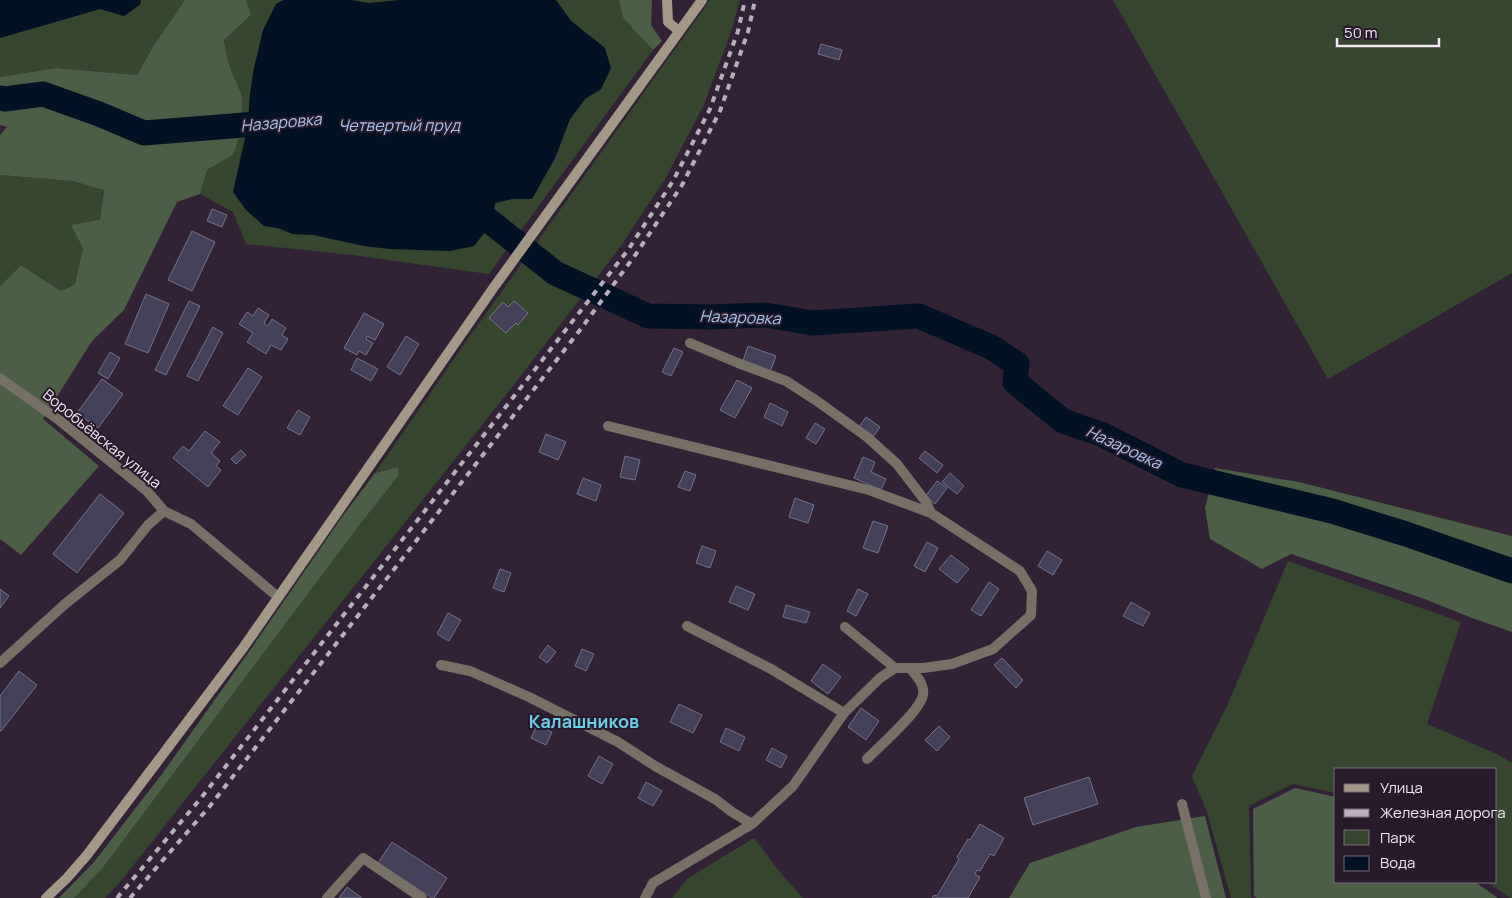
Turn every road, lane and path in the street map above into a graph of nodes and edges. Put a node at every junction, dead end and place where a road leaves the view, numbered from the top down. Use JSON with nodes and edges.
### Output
{"nodes":[{"id":1,"x":667,"y":0,"type":"edge"},
{"id":2,"x":702,"y":0,"type":"edge"},
{"id":3,"x":679,"y":31,"type":"junction"},
{"id":4,"x":690,"y":342,"type":"dead end"},
{"id":5,"x":0,"y":378,"type":"edge"},
{"id":6,"x":608,"y":426,"type":"dead end"},
{"id":7,"x":164,"y":511,"type":"junction"},
{"id":8,"x":931,"y":513,"type":"junction"},
{"id":9,"x":278,"y":597,"type":"junction"},
{"id":10,"x":687,"y":626,"type":"dead end"},
{"id":11,"x":845,"y":627,"type":"dead end"},
{"id":12,"x":0,"y":664,"type":"edge"},
{"id":13,"x":441,"y":665,"type":"dead end"},
{"id":14,"x":895,"y":668,"type":"junction"},
{"id":15,"x":910,"y":668,"type":"junction"},
{"id":16,"x":844,"y":712,"type":"junction"},
{"id":17,"x":867,"y":759,"type":"dead end"},
{"id":18,"x":1182,"y":804,"type":"dead end"},
{"id":19,"x":752,"y":824,"type":"junction"},
{"id":20,"x":46,"y":898,"type":"edge"},
{"id":21,"x":327,"y":898,"type":"edge"},
{"id":22,"x":422,"y":898,"type":"edge"},
{"id":23,"x":645,"y":898,"type":"edge"},
{"id":24,"x":1206,"y":898,"type":"edge"}],
"edges":[{"from":1,"to":3,"type":"street"},
{"from":2,"to":3,"type":"street"},
{"from":3,"to":9,"type":"street"},
{"from":4,"to":8,"type":"street"},
{"from":5,"to":7,"type":"street","name":"Воробьёвская улица"},
{"from":6,"to":8,"type":"street"},
{"from":7,"to":9,"type":"street","name":"Воробьёвская улица"},
{"from":7,"to":12,"type":"street"},
{"from":8,"to":15,"type":"street"},
{"from":9,"to":20,"type":"street"},
{"from":10,"to":16,"type":"street"},
{"from":11,"to":14,"type":"street"},
{"from":13,"to":19,"type":"street"},
{"from":14,"to":15,"type":"street"},
{"from":14,"to":16,"type":"street"},
{"from":15,"to":17,"type":"street"},
{"from":16,"to":19,"type":"street"},
{"from":18,"to":24,"type":"street"},
{"from":19,"to":23,"type":"street"},
{"from":21,"to":22,"type":"street"}]}
